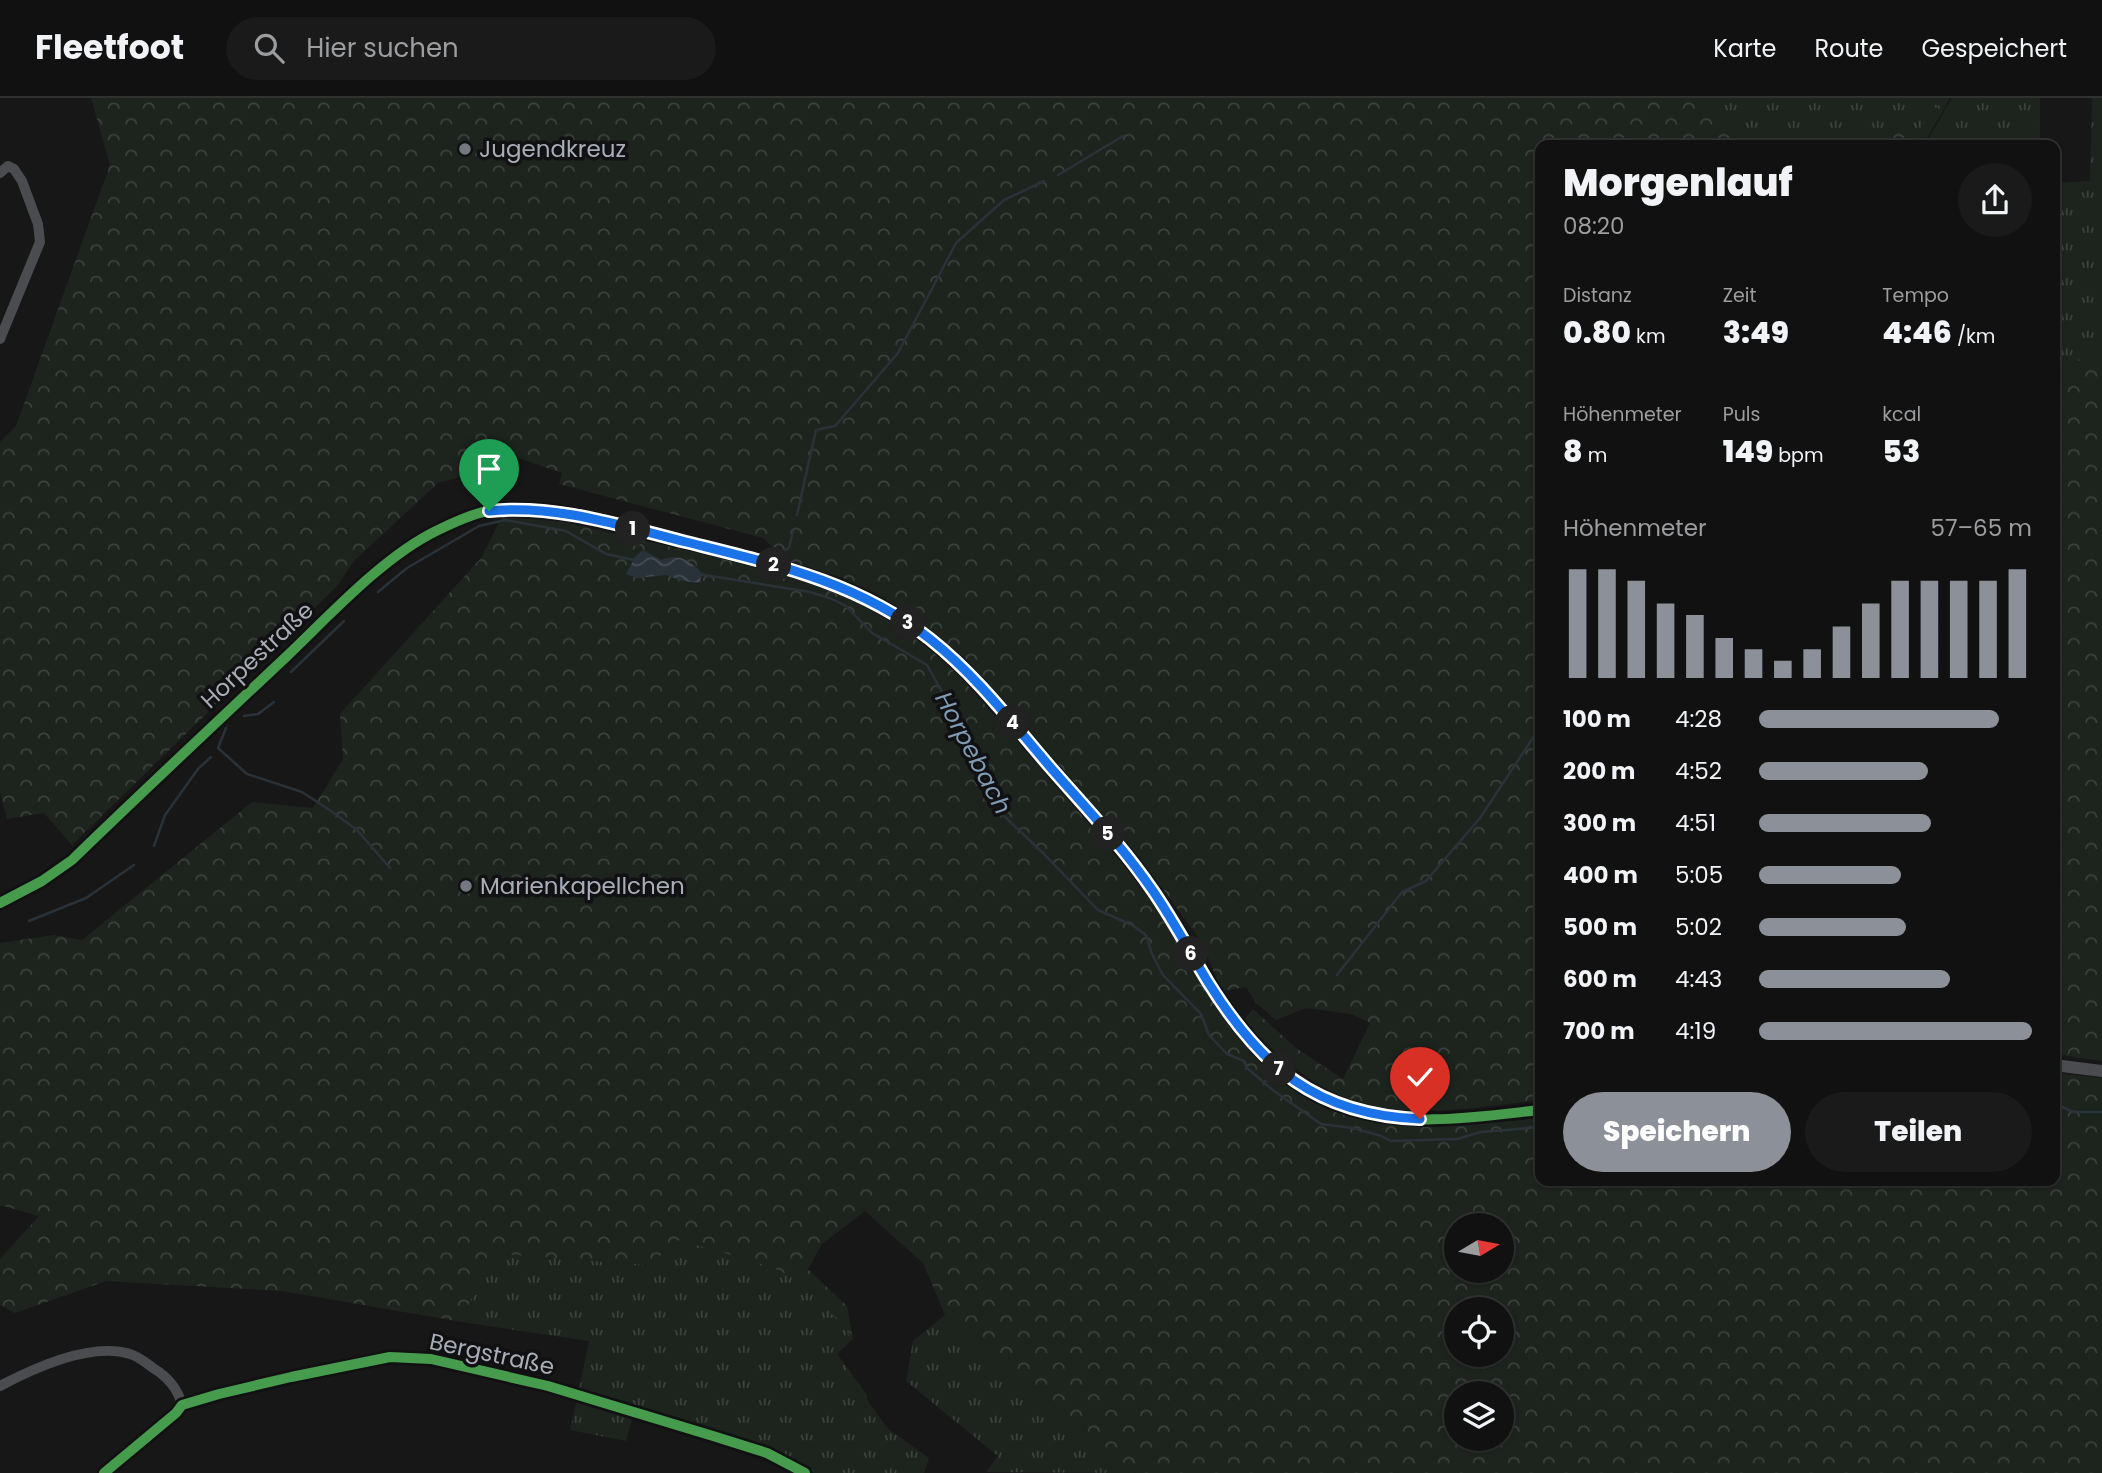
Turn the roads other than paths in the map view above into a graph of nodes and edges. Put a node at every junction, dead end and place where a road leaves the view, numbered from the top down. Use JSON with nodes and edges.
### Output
{"nodes":[{"id":1,"x":4,"y":169,"type":"edge"},
{"id":2,"x":0,"y":339,"type":"edge"},
{"id":3,"x":0,"y":903,"type":"edge"},
{"id":4,"x":2060,"y":1066,"type":"edge"},
{"id":5,"x":2102,"y":1071,"type":"edge"},
{"id":6,"x":1535,"y":1110,"type":"edge"},
{"id":7,"x":0,"y":1386,"type":"edge"},
{"id":8,"x":182,"y":1405,"type":"junction"},
{"id":9,"x":104,"y":1473,"type":"edge"},
{"id":10,"x":805,"y":1473,"type":"edge"}],
"edges":[{"from":1,"to":2,"type":"street"},
{"from":3,"to":6,"type":"street","name":"Horpestraße"},
{"from":4,"to":5,"type":"street"},
{"from":7,"to":8,"type":"street"},
{"from":8,"to":9,"type":"street","name":"Bergstraße"},
{"from":8,"to":10,"type":"street","name":"Bergstraße"}]}
